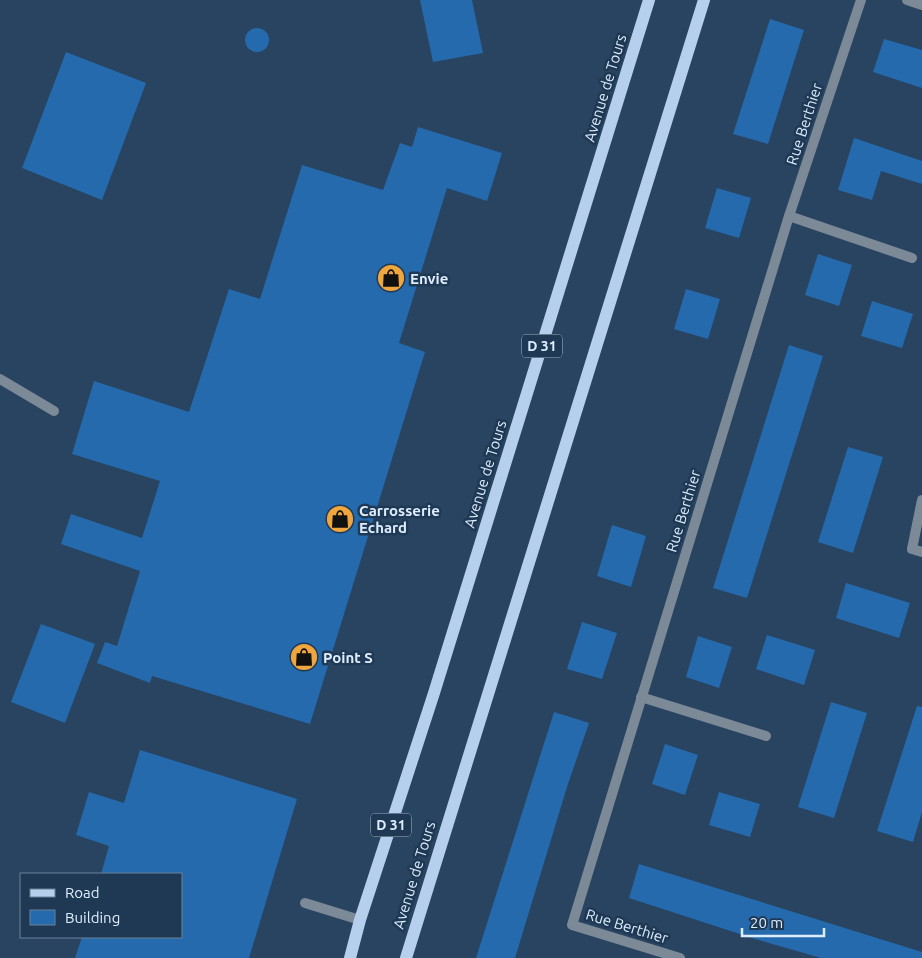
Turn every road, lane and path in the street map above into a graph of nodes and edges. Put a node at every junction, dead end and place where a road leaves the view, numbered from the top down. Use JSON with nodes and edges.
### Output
{"nodes":[{"id":1,"x":649,"y":0,"type":"edge"},
{"id":2,"x":704,"y":0,"type":"edge"},
{"id":3,"x":861,"y":0,"type":"edge"},
{"id":4,"x":907,"y":0,"type":"edge"},
{"id":5,"x":922,"y":5,"type":"edge"},
{"id":6,"x":789,"y":216,"type":"junction"},
{"id":7,"x":912,"y":258,"type":"dead end"},
{"id":8,"x":0,"y":379,"type":"edge"},
{"id":9,"x":54,"y":411,"type":"dead end"},
{"id":10,"x":922,"y":500,"type":"edge"},
{"id":11,"x":922,"y":552,"type":"edge"},
{"id":12,"x":641,"y":697,"type":"junction"},
{"id":13,"x":766,"y":736,"type":"dead end"},
{"id":14,"x":305,"y":903,"type":"dead end"},
{"id":15,"x":360,"y":920,"type":"junction"},
{"id":16,"x":350,"y":958,"type":"edge"},
{"id":17,"x":406,"y":958,"type":"edge"},
{"id":18,"x":680,"y":958,"type":"edge"}],
"edges":[{"from":1,"to":15,"type":"main road","name":"Avenue de Tours","number":"D 31"},
{"from":2,"to":17,"type":"main road","name":"Avenue de Tours"},
{"from":3,"to":6,"type":"street","name":"Rue Berthier"},
{"from":4,"to":5,"type":"street"},
{"from":6,"to":7,"type":"street"},
{"from":6,"to":12,"type":"street","name":"Rue Berthier"},
{"from":8,"to":9,"type":"street"},
{"from":10,"to":11,"type":"street"},
{"from":12,"to":13,"type":"street"},
{"from":12,"to":18,"type":"street","name":"Rue Berthier"},
{"from":14,"to":15,"type":"street"},
{"from":15,"to":16,"type":"main road","name":"Avenue de Tours","number":"D 31"}]}
